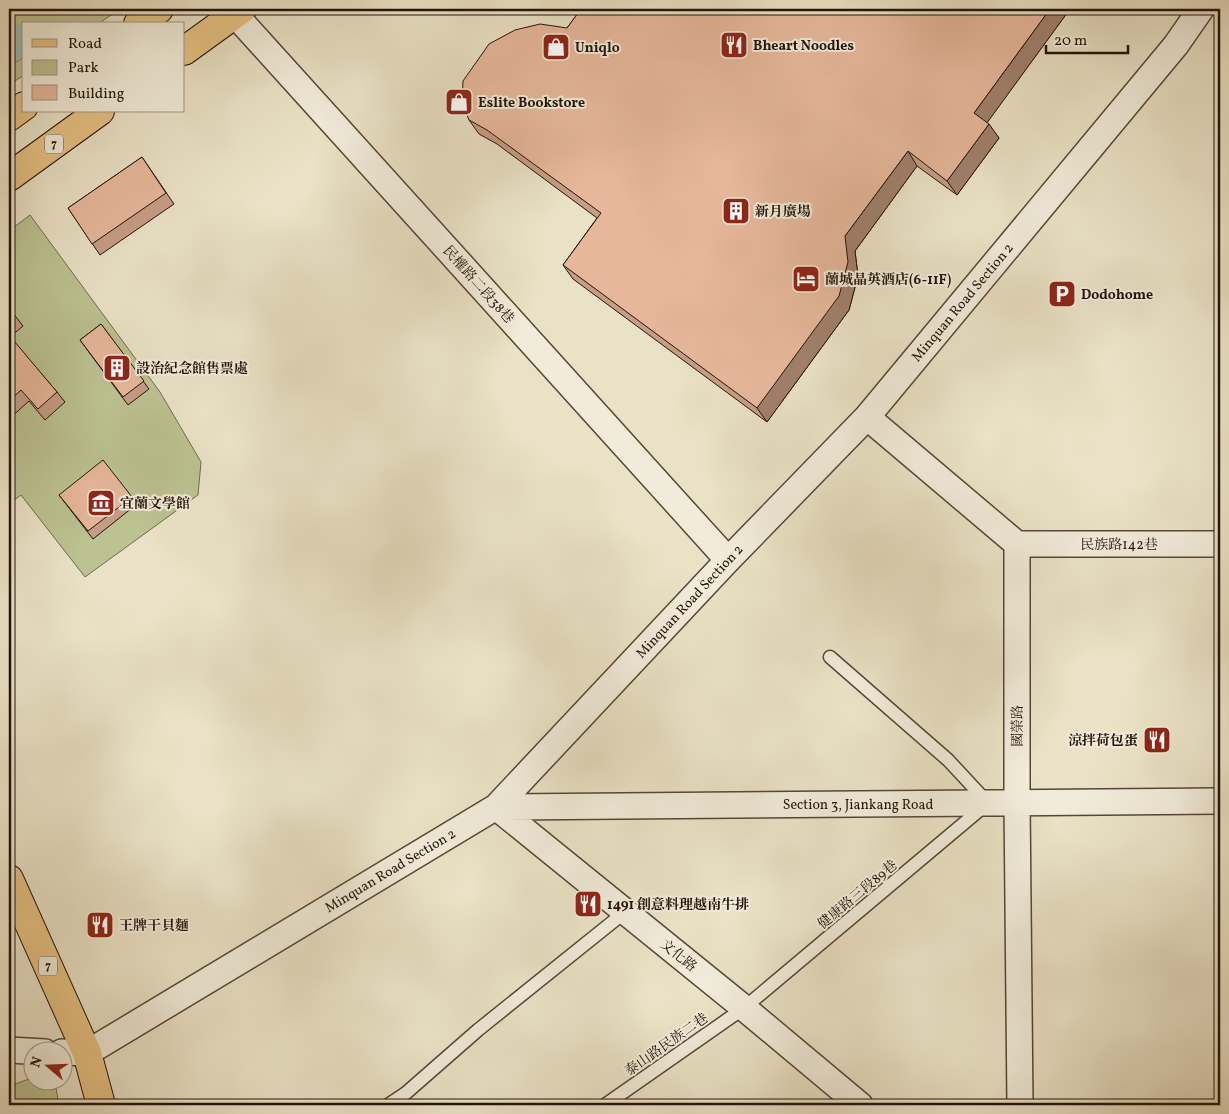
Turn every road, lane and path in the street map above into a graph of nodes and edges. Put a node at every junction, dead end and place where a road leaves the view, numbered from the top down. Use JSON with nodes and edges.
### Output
{"nodes":[{"id":1,"x":159,"y":9,"type":"edge"},
{"id":2,"x":1202,"y":9,"type":"edge"},
{"id":3,"x":236,"y":10,"type":"edge"},
{"id":4,"x":141,"y":22,"type":"edge"},
{"id":5,"x":185,"y":50,"type":"edge"},
{"id":6,"x":22,"y":107,"type":"edge"},
{"id":7,"x":99,"y":112,"type":"edge"},
{"id":8,"x":9,"y":117,"type":"edge"},
{"id":9,"x":9,"y":177,"type":"edge"},
{"id":10,"x":867,"y":417,"type":"junction"},
{"id":11,"x":1017,"y":544,"type":"junction"},
{"id":12,"x":1220,"y":544,"type":"edge"},
{"id":13,"x":728,"y":560,"type":"junction"},
{"id":14,"x":830,"y":657,"type":"dead end"},
{"id":15,"x":1220,"y":801,"type":"edge"},
{"id":16,"x":1017,"y":802,"type":"junction"},
{"id":17,"x":988,"y":803,"type":"junction"},
{"id":18,"x":496,"y":807,"type":"junction"},
{"id":19,"x":9,"y":879,"type":"edge"},
{"id":20,"x":625,"y":912,"type":"junction"},
{"id":21,"x":744,"y":1008,"type":"junction"},
{"id":22,"x":9,"y":1050,"type":"edge"},
{"id":23,"x":22,"y":1051,"type":"edge"},
{"id":24,"x":75,"y":1052,"type":"edge"},
{"id":25,"x":101,"y":1105,"type":"edge"},
{"id":26,"x":388,"y":1105,"type":"edge"},
{"id":27,"x":605,"y":1105,"type":"edge"},
{"id":28,"x":860,"y":1105,"type":"edge"},
{"id":29,"x":1020,"y":1105,"type":"edge"}],
"edges":[{"from":1,"to":4,"type":"main road"},
{"from":2,"to":10,"type":"street","name":"Minquan Road Section 2"},
{"from":3,"to":5,"type":"main road"},
{"from":3,"to":13,"type":"street","name":"民權路二段38巷"},
{"from":6,"to":8,"type":"main road"},
{"from":7,"to":9,"type":"main road","number":"7"},
{"from":10,"to":11,"type":"street"},
{"from":10,"to":13,"type":"street","name":"Minquan Road Section 2"},
{"from":11,"to":12,"type":"street","name":"民族路142巷"},
{"from":11,"to":16,"type":"street","name":"國榮路"},
{"from":13,"to":18,"type":"street","name":"Minquan Road Section 2"},
{"from":14,"to":17,"type":"lane"},
{"from":15,"to":16,"type":"street","name":"Section 3, Jiankang Road"},
{"from":16,"to":17,"type":"street","name":"Section 3, Jiankang Road"},
{"from":16,"to":29,"type":"street","name":"國榮路"},
{"from":17,"to":18,"type":"street","name":"Section 3, Jiankang Road"},
{"from":17,"to":21,"type":"lane","name":"健康路三段89巷"},
{"from":18,"to":20,"type":"street","name":"文化路"},
{"from":18,"to":24,"type":"street","name":"Minquan Road Section 2"},
{"from":19,"to":24,"type":"main road","number":"7"},
{"from":20,"to":21,"type":"street","name":"文化路"},
{"from":20,"to":26,"type":"lane"},
{"from":21,"to":27,"type":"lane","name":"泰山路民族二巷"},
{"from":21,"to":28,"type":"street","name":"文化路"},
{"from":22,"to":23,"type":"street"},
{"from":24,"to":25,"type":"main road","number":"7"}]}
